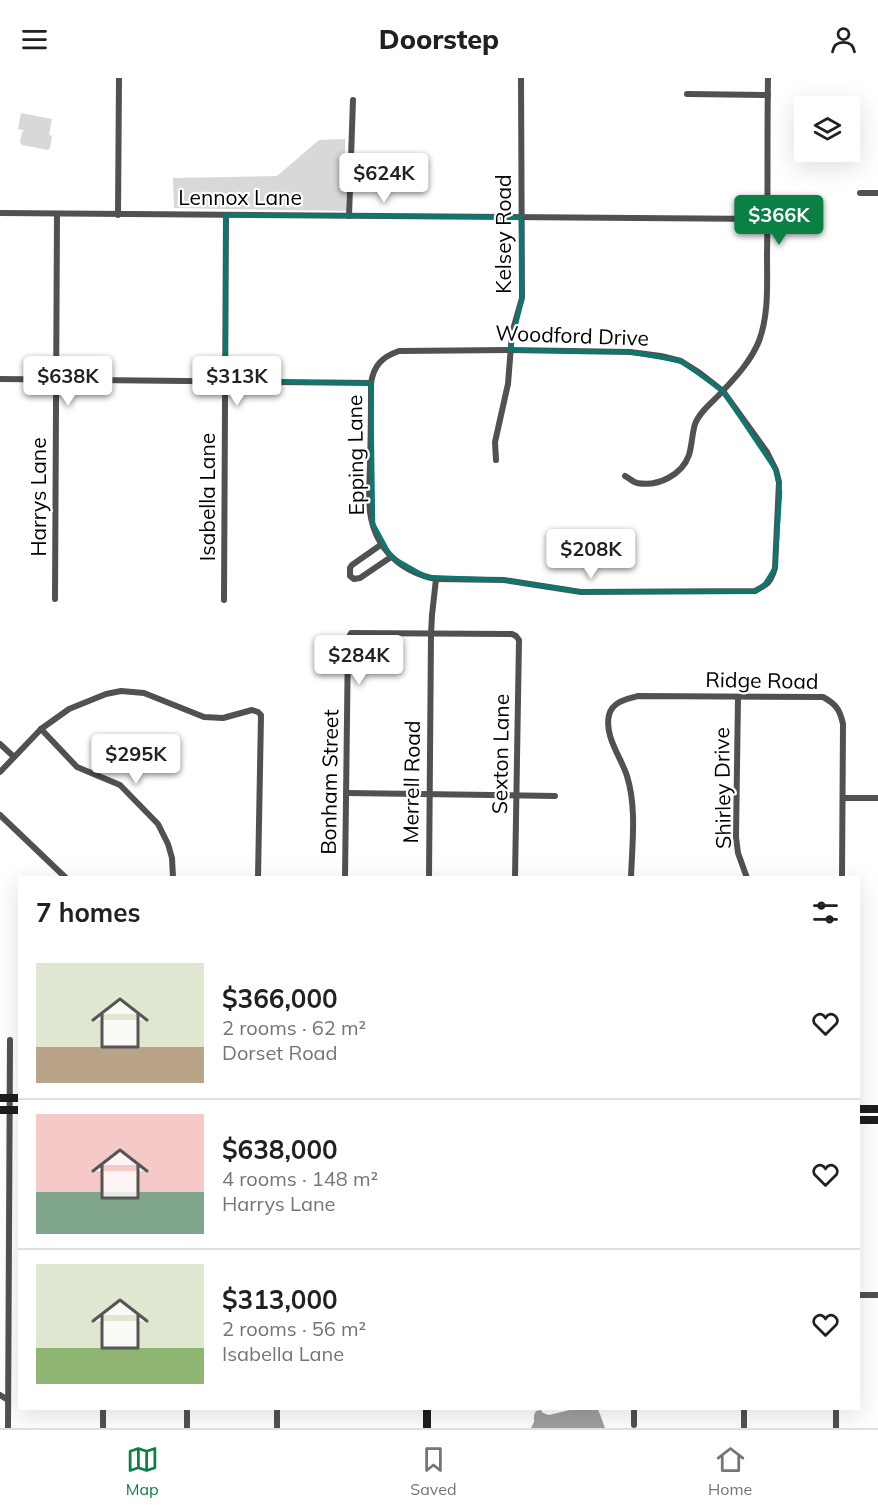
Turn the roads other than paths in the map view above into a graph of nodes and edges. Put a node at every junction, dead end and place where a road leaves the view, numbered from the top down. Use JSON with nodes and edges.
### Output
{"nodes":[{"id":1,"x":119,"y":78,"type":"edge"},
{"id":2,"x":521,"y":78,"type":"edge"},
{"id":3,"x":768,"y":78,"type":"edge"},
{"id":4,"x":687,"y":94,"type":"dead end"},
{"id":5,"x":768,"y":94,"type":"junction"},
{"id":6,"x":353,"y":100,"type":"dead end"},
{"id":7,"x":860,"y":193,"type":"dead end"},
{"id":8,"x":878,"y":194,"type":"edge"},
{"id":9,"x":0,"y":213,"type":"edge"},
{"id":10,"x":57,"y":214,"type":"junction"},
{"id":11,"x":118,"y":214,"type":"junction"},
{"id":12,"x":226,"y":215,"type":"junction"},
{"id":13,"x":349,"y":216,"type":"junction"},
{"id":14,"x":521,"y":217,"type":"junction"},
{"id":15,"x":768,"y":219,"type":"junction"},
{"id":16,"x":510,"y":350,"type":"junction"},
{"id":17,"x":0,"y":379,"type":"edge"},
{"id":18,"x":56,"y":380,"type":"junction"},
{"id":19,"x":225,"y":381,"type":"junction"},
{"id":20,"x":371,"y":383,"type":"junction"},
{"id":21,"x":723,"y":391,"type":"junction"},
{"id":22,"x":496,"y":460,"type":"dead end"},
{"id":23,"x":625,"y":476,"type":"dead end"},
{"id":24,"x":382,"y":544,"type":"junction"},
{"id":25,"x":390,"y":556,"type":"junction"},
{"id":26,"x":436,"y":579,"type":"junction"},
{"id":27,"x":746,"y":591,"type":"joint"},
{"id":28,"x":55,"y":599,"type":"dead end"},
{"id":29,"x":224,"y":600,"type":"dead end"},
{"id":30,"x":431,"y":634,"type":"junction"},
{"id":31,"x":512,"y":634,"type":"joint"},
{"id":32,"x":738,"y":697,"type":"junction"},
{"id":33,"x":41,"y":729,"type":"junction"},
{"id":34,"x":0,"y":744,"type":"edge"},
{"id":35,"x":14,"y":757,"type":"junction"},
{"id":36,"x":0,"y":772,"type":"edge"},
{"id":37,"x":346,"y":793,"type":"junction"},
{"id":38,"x":430,"y":795,"type":"junction"},
{"id":39,"x":517,"y":795,"type":"junction"},
{"id":40,"x":555,"y":796,"type":"dead end"},
{"id":41,"x":843,"y":798,"type":"junction"},
{"id":42,"x":878,"y":798,"type":"edge"},
{"id":43,"x":0,"y":815,"type":"edge"},
{"id":44,"x":64,"y":876,"type":"edge"},
{"id":45,"x":173,"y":876,"type":"edge"},
{"id":46,"x":258,"y":876,"type":"edge"},
{"id":47,"x":345,"y":876,"type":"edge"},
{"id":48,"x":429,"y":876,"type":"edge"},
{"id":49,"x":516,"y":876,"type":"edge"},
{"id":50,"x":631,"y":876,"type":"edge"},
{"id":51,"x":746,"y":876,"type":"edge"},
{"id":52,"x":842,"y":876,"type":"edge"},
{"id":53,"x":10,"y":1040,"type":"dead end"},
{"id":54,"x":0,"y":1098,"type":"edge"},
{"id":55,"x":15,"y":1098,"type":"edge"},
{"id":56,"x":860,"y":1108,"type":"edge"},
{"id":57,"x":878,"y":1109,"type":"edge"},
{"id":58,"x":0,"y":1110,"type":"edge"},
{"id":59,"x":15,"y":1110,"type":"edge"},
{"id":60,"x":860,"y":1120,"type":"edge"},
{"id":61,"x":878,"y":1120,"type":"edge"},
{"id":62,"x":860,"y":1295,"type":"edge"},
{"id":63,"x":878,"y":1295,"type":"edge"},
{"id":64,"x":0,"y":1395,"type":"edge"},
{"id":65,"x":9,"y":1400,"type":"junction"},
{"id":66,"x":103,"y":1410,"type":"edge"},
{"id":67,"x":187,"y":1410,"type":"edge"},
{"id":68,"x":277,"y":1410,"type":"edge"},
{"id":69,"x":428,"y":1410,"type":"edge"},
{"id":70,"x":634,"y":1410,"type":"edge"},
{"id":71,"x":744,"y":1410,"type":"edge"},
{"id":72,"x":836,"y":1410,"type":"edge"},
{"id":73,"x":634,"y":1425,"type":"dead end"},
{"id":74,"x":8,"y":1428,"type":"edge"},
{"id":75,"x":103,"y":1428,"type":"edge"},
{"id":76,"x":187,"y":1428,"type":"edge"},
{"id":77,"x":277,"y":1428,"type":"edge"},
{"id":78,"x":427,"y":1428,"type":"edge"},
{"id":79,"x":744,"y":1428,"type":"edge"},
{"id":80,"x":836,"y":1428,"type":"edge"}],
"edges":[{"from":1,"to":11,"type":"street"},
{"from":2,"to":14,"type":"street","name":"Kelsey Road"},
{"from":3,"to":5,"type":"street"},
{"from":4,"to":5,"type":"street"},
{"from":5,"to":15,"type":"street"},
{"from":6,"to":13,"type":"street"},
{"from":7,"to":8,"type":"street"},
{"from":9,"to":10,"type":"street","name":"Lennox Lane"},
{"from":10,"to":11,"type":"street","name":"Lennox Lane"},
{"from":10,"to":18,"type":"street","name":"Harrys Lane"},
{"from":11,"to":12,"type":"street","name":"Lennox Lane"},
{"from":12,"to":13,"type":"street","name":"Lennox Lane"},
{"from":12,"to":19,"type":"street","name":"Isabella Lane"},
{"from":13,"to":14,"type":"street","name":"Lennox Lane"},
{"from":14,"to":15,"type":"street","name":"Lennox Lane"},
{"from":14,"to":16,"type":"street","name":"Kelsey Road"},
{"from":15,"to":21,"type":"street"},
{"from":16,"to":20,"type":"street","name":"Woodford Drive"},
{"from":16,"to":21,"type":"street","name":"Woodford Drive"},
{"from":16,"to":22,"type":"street","name":"Kelsey Road"},
{"from":17,"to":18,"type":"street"},
{"from":18,"to":19,"type":"street"},
{"from":18,"to":28,"type":"street","name":"Harrys Lane"},
{"from":19,"to":20,"type":"street"},
{"from":19,"to":29,"type":"street","name":"Isabella Lane"},
{"from":20,"to":24,"type":"street","name":"Epping Lane"},
{"from":21,"to":23,"type":"street"},
{"from":21,"to":27,"type":"street","name":"Woodford Drive"},
{"from":24,"to":25,"type":"street","name":"Epping Lane"},
{"from":24,"to":25,"type":"street"},
{"from":25,"to":26,"type":"street","name":"Epping Lane"},
{"from":26,"to":27,"type":"street","name":"Epping Lane"},
{"from":26,"to":30,"type":"street","name":"Merrell Road"},
{"from":30,"to":31,"type":"street","name":"Bonham Street"},
{"from":30,"to":37,"type":"street","name":"Bonham Street"},
{"from":30,"to":38,"type":"street","name":"Merrell Road"},
{"from":31,"to":39,"type":"street","name":"Sexton Lane"},
{"from":32,"to":41,"type":"street","name":"Ridge Road"},
{"from":32,"to":50,"type":"street","name":"Ridge Road"},
{"from":32,"to":51,"type":"street","name":"Shirley Drive"},
{"from":33,"to":35,"type":"street"},
{"from":33,"to":45,"type":"street"},
{"from":33,"to":46,"type":"street"},
{"from":34,"to":35,"type":"street"},
{"from":35,"to":36,"type":"street"},
{"from":37,"to":38,"type":"street"},
{"from":37,"to":47,"type":"street","name":"Bonham Street"},
{"from":38,"to":39,"type":"street"},
{"from":38,"to":48,"type":"street","name":"Merrell Road"},
{"from":39,"to":40,"type":"street"},
{"from":39,"to":49,"type":"street","name":"Sexton Lane"},
{"from":41,"to":42,"type":"street"},
{"from":41,"to":52,"type":"street","name":"Ridge Road"},
{"from":43,"to":44,"type":"street"},
{"from":53,"to":55,"type":"street"},
{"from":54,"to":55,"type":"main road"},
{"from":55,"to":59,"type":"street"},
{"from":56,"to":57,"type":"main road"},
{"from":58,"to":59,"type":"main road"},
{"from":59,"to":65,"type":"street"},
{"from":60,"to":61,"type":"main road"},
{"from":62,"to":63,"type":"street"},
{"from":64,"to":65,"type":"street"},
{"from":65,"to":74,"type":"street"},
{"from":66,"to":75,"type":"street"},
{"from":67,"to":76,"type":"street"},
{"from":68,"to":77,"type":"street"},
{"from":69,"to":78,"type":"main road"},
{"from":70,"to":73,"type":"street"},
{"from":71,"to":79,"type":"street"},
{"from":72,"to":80,"type":"street"}]}
